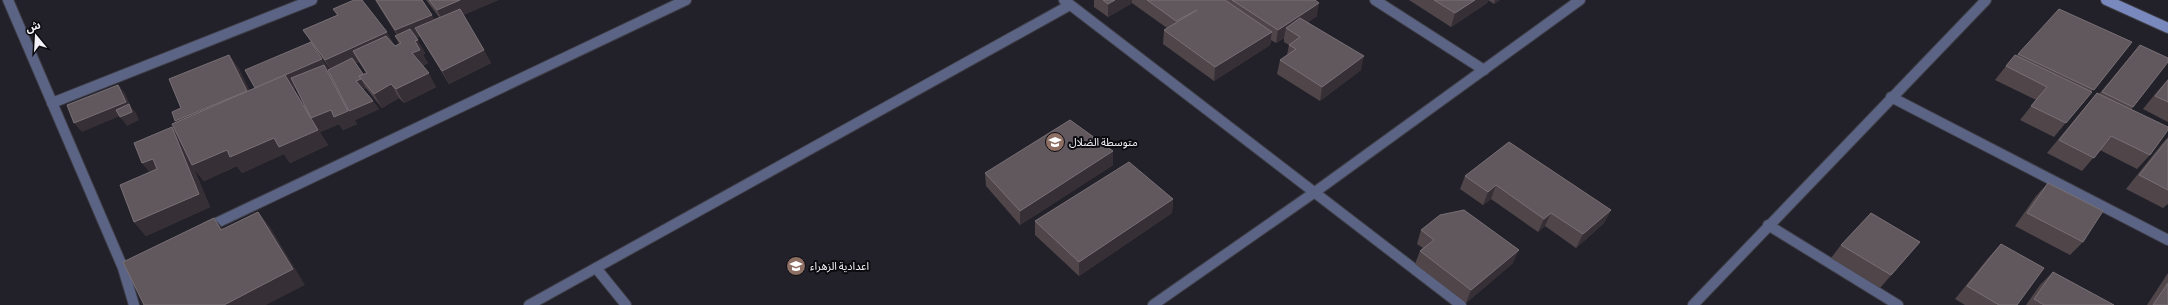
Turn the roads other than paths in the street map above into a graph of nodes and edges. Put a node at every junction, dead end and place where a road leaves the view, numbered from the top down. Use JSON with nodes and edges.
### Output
{"nodes":[{"id":1,"x":8,"y":0,"type":"edge"},
{"id":2,"x":312,"y":0,"type":"edge"},
{"id":3,"x":686,"y":0,"type":"edge"},
{"id":4,"x":1375,"y":0,"type":"edge"},
{"id":5,"x":1580,"y":0,"type":"edge"},
{"id":6,"x":1986,"y":0,"type":"edge"},
{"id":7,"x":2106,"y":0,"type":"edge"},
{"id":8,"x":1067,"y":2,"type":"edge"},
{"id":9,"x":2168,"y":28,"type":"edge"},
{"id":10,"x":1484,"y":70,"type":"junction"},
{"id":11,"x":1891,"y":97,"type":"junction"},
{"id":12,"x":52,"y":103,"type":"junction"},
{"id":13,"x":1315,"y":192,"type":"junction"},
{"id":14,"x":1768,"y":224,"type":"junction"},
{"id":15,"x":195,"y":234,"type":"edge"},
{"id":16,"x":2168,"y":240,"type":"edge"},
{"id":17,"x":596,"y":268,"type":"junction"},
{"id":18,"x":134,"y":305,"type":"edge"},
{"id":19,"x":529,"y":305,"type":"edge"},
{"id":20,"x":626,"y":305,"type":"edge"},
{"id":21,"x":1152,"y":305,"type":"edge"},
{"id":22,"x":1461,"y":305,"type":"edge"},
{"id":23,"x":1693,"y":305,"type":"edge"},
{"id":24,"x":1898,"y":305,"type":"edge"}],
"edges":[{"from":1,"to":12,"type":"street"},
{"from":2,"to":12,"type":"street"},
{"from":3,"to":15,"type":"street"},
{"from":4,"to":10,"type":"street"},
{"from":5,"to":10,"type":"street"},
{"from":6,"to":11,"type":"street"},
{"from":7,"to":9,"type":"main road"},
{"from":8,"to":13,"type":"street"},
{"from":8,"to":17,"type":"street"},
{"from":10,"to":13,"type":"street"},
{"from":11,"to":14,"type":"street"},
{"from":11,"to":16,"type":"street"},
{"from":12,"to":18,"type":"street"},
{"from":13,"to":21,"type":"street"},
{"from":13,"to":22,"type":"street"},
{"from":14,"to":23,"type":"street"},
{"from":14,"to":24,"type":"street"},
{"from":17,"to":19,"type":"street"},
{"from":17,"to":20,"type":"street"}]}
